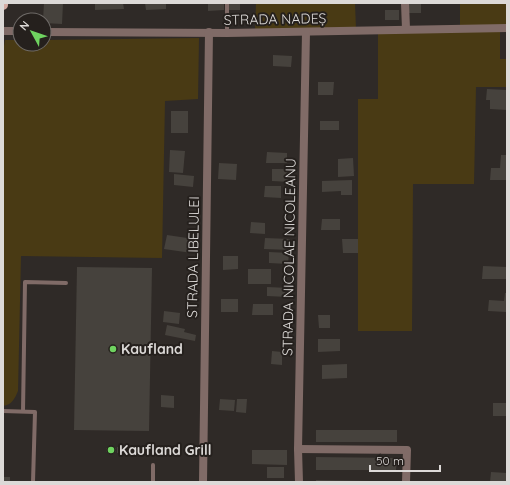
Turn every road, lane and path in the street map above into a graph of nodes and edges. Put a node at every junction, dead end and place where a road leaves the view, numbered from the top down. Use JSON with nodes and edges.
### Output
{"nodes":[{"id":1,"x":226,"y":3,"type":"edge"},
{"id":2,"x":406,"y":3,"type":"edge"},
{"id":3,"x":507,"y":28,"type":"edge"},
{"id":4,"x":406,"y":29,"type":"junction"},
{"id":5,"x":52,"y":32,"type":"edge"},
{"id":6,"x":209,"y":32,"type":"junction"},
{"id":7,"x":227,"y":32,"type":"junction"},
{"id":8,"x":306,"y":32,"type":"junction"},
{"id":9,"x":66,"y":283,"type":"dead end"},
{"id":10,"x":3,"y":411,"type":"edge"},
{"id":11,"x":23,"y":412,"type":"junction"},
{"id":12,"x":298,"y":449,"type":"junction"},
{"id":13,"x":153,"y":465,"type":"dead end"},
{"id":14,"x":33,"y":482,"type":"edge"},
{"id":15,"x":153,"y":482,"type":"edge"},
{"id":16,"x":203,"y":482,"type":"edge"},
{"id":17,"x":299,"y":482,"type":"edge"},
{"id":18,"x":406,"y":482,"type":"edge"}],
"edges":[{"from":1,"to":7,"type":"lane"},
{"from":2,"to":4,"type":"street"},
{"from":3,"to":4,"type":"street","name":"STRADA NADEȘ"},
{"from":4,"to":8,"type":"street","name":"STRADA NADEȘ"},
{"from":5,"to":6,"type":"street","name":"STRADA NADEȘ"},
{"from":6,"to":7,"type":"street","name":"STRADA NADEȘ"},
{"from":6,"to":16,"type":"street","name":"STRADA LIBELULEI"},
{"from":7,"to":8,"type":"street","name":"STRADA NADEȘ"},
{"from":8,"to":12,"type":"street","name":"STRADA NICOLAE NICOLEANU"},
{"from":9,"to":11,"type":"lane"},
{"from":10,"to":11,"type":"lane"},
{"from":11,"to":14,"type":"lane"},
{"from":12,"to":17,"type":"street","name":"STRADA NICOLAE NICOLEANU"},
{"from":12,"to":18,"type":"street"},
{"from":13,"to":15,"type":"lane"}]}
